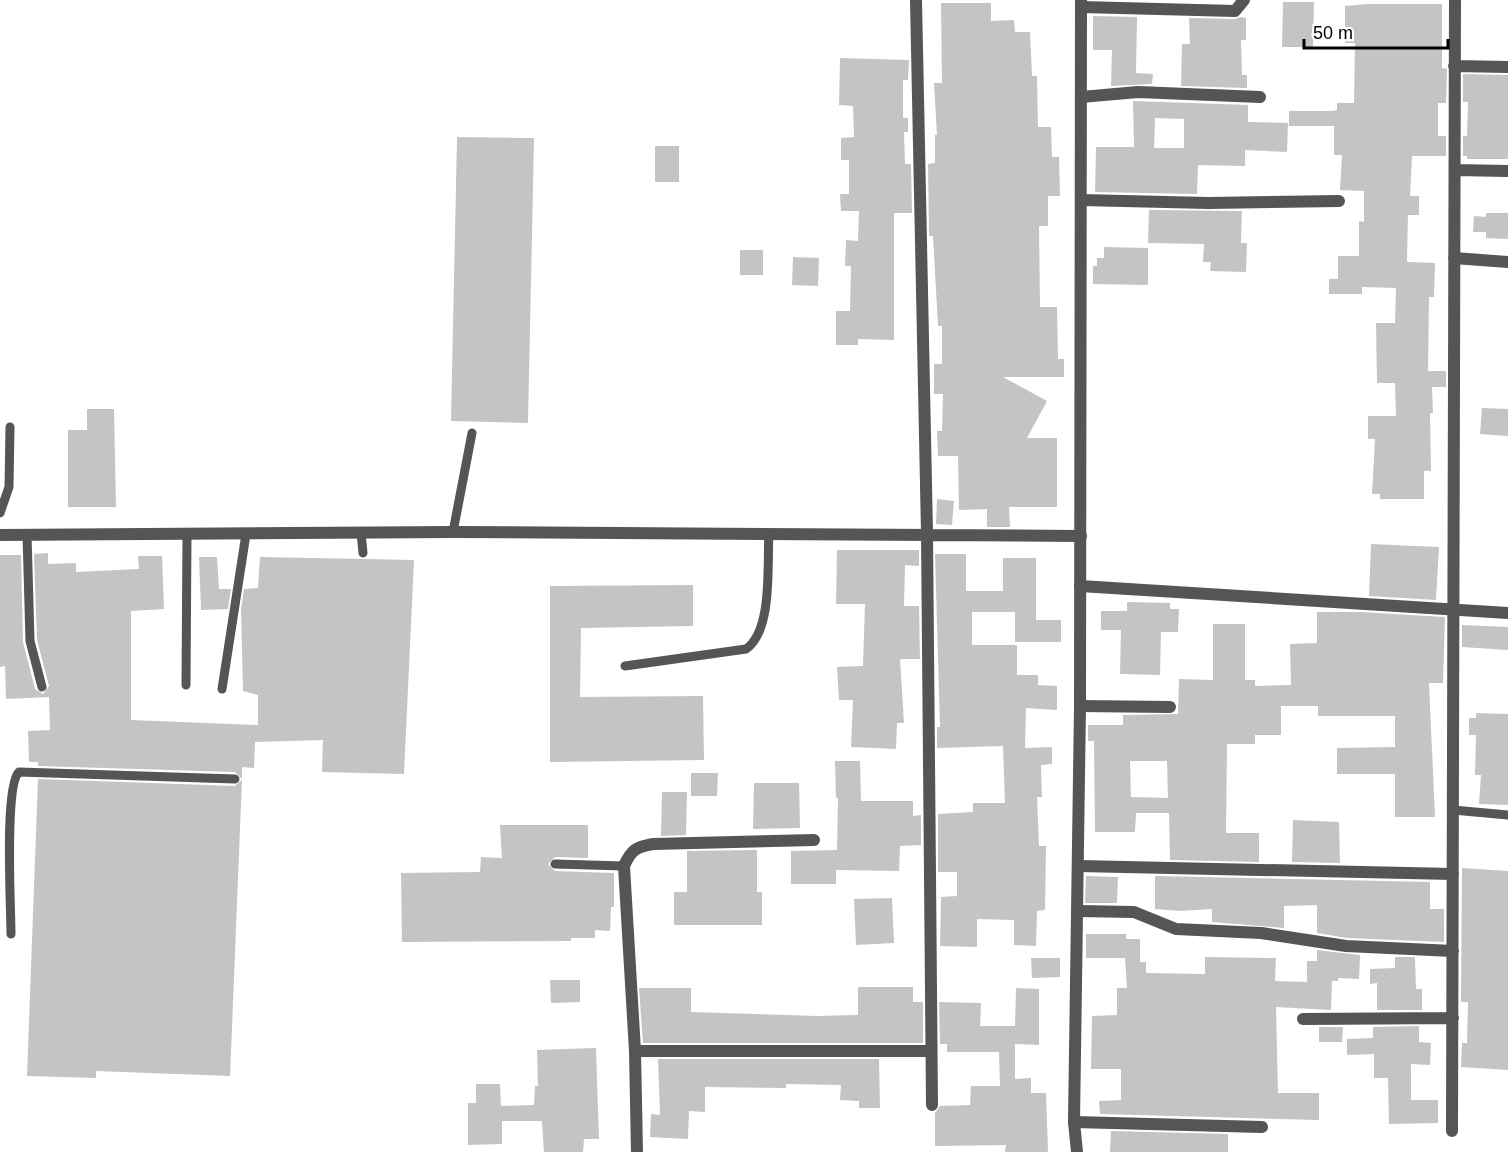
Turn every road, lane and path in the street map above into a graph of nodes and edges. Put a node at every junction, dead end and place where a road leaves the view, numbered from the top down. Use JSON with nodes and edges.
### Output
{"nodes":[{"id":1,"x":916,"y":0,"type":"edge"},
{"id":2,"x":1244,"y":0,"type":"edge"},
{"id":3,"x":1455,"y":0,"type":"edge"},
{"id":4,"x":1081,"y":4,"type":"edge"},
{"id":5,"x":1454,"y":66,"type":"junction"},
{"id":6,"x":1508,"y":67,"type":"edge"},
{"id":7,"x":1081,"y":97,"type":"junction"},
{"id":8,"x":1260,"y":97,"type":"dead end"},
{"id":9,"x":1455,"y":170,"type":"junction"},
{"id":10,"x":1508,"y":171,"type":"edge"},
{"id":11,"x":1081,"y":200,"type":"junction"},
{"id":12,"x":1339,"y":201,"type":"dead end"},
{"id":13,"x":1454,"y":258,"type":"junction"},
{"id":14,"x":1508,"y":261,"type":"edge"},
{"id":15,"x":10,"y":427,"type":"dead end"},
{"id":16,"x":472,"y":433,"type":"dead end"},
{"id":17,"x":0,"y":513,"type":"edge"},
{"id":18,"x":453,"y":532,"type":"junction"},
{"id":19,"x":361,"y":533,"type":"junction"},
{"id":20,"x":769,"y":533,"type":"junction"},
{"id":21,"x":927,"y":533,"type":"junction"},
{"id":22,"x":27,"y":534,"type":"junction"},
{"id":23,"x":187,"y":534,"type":"junction"},
{"id":24,"x":246,"y":534,"type":"junction"},
{"id":25,"x":0,"y":535,"type":"edge"},
{"id":26,"x":1081,"y":536,"type":"junction"},
{"id":27,"x":363,"y":554,"type":"dead end"},
{"id":28,"x":1080,"y":586,"type":"junction"},
{"id":29,"x":1453,"y":607,"type":"junction"},
{"id":30,"x":1508,"y":613,"type":"edge"},
{"id":31,"x":625,"y":666,"type":"dead end"},
{"id":32,"x":186,"y":685,"type":"dead end"},
{"id":33,"x":42,"y":687,"type":"dead end"},
{"id":34,"x":222,"y":689,"type":"dead end"},
{"id":35,"x":1080,"y":706,"type":"junction"},
{"id":36,"x":1170,"y":708,"type":"dead end"},
{"id":37,"x":235,"y":779,"type":"dead end"},
{"id":38,"x":0,"y":806,"type":"edge"},
{"id":39,"x":10,"y":807,"type":"junction"},
{"id":40,"x":1453,"y":810,"type":"junction"},
{"id":41,"x":1508,"y":815,"type":"edge"},
{"id":42,"x":814,"y":840,"type":"dead end"},
{"id":43,"x":555,"y":864,"type":"dead end"},
{"id":44,"x":624,"y":866,"type":"junction"},
{"id":45,"x":1079,"y":866,"type":"junction"},
{"id":46,"x":1453,"y":874,"type":"junction"},
{"id":47,"x":1078,"y":911,"type":"junction"},
{"id":48,"x":11,"y":934,"type":"dead end"},
{"id":49,"x":1453,"y":951,"type":"junction"},
{"id":50,"x":1453,"y":1018,"type":"junction"},
{"id":51,"x":1303,"y":1019,"type":"dead end"},
{"id":52,"x":636,"y":1051,"type":"junction"},
{"id":53,"x":931,"y":1051,"type":"junction"},
{"id":54,"x":932,"y":1106,"type":"dead end"},
{"id":55,"x":1074,"y":1122,"type":"junction"},
{"id":56,"x":1262,"y":1127,"type":"dead end"},
{"id":57,"x":1452,"y":1131,"type":"dead end"},
{"id":58,"x":637,"y":1152,"type":"edge"},
{"id":59,"x":1077,"y":1152,"type":"edge"}],
"edges":[{"from":1,"to":21,"type":"street"},
{"from":2,"to":4,"type":"street"},
{"from":3,"to":5,"type":"street"},
{"from":4,"to":7,"type":"street"},
{"from":5,"to":6,"type":"street"},
{"from":5,"to":9,"type":"street"},
{"from":7,"to":8,"type":"street"},
{"from":7,"to":11,"type":"street"},
{"from":9,"to":10,"type":"street"},
{"from":9,"to":13,"type":"street"},
{"from":11,"to":12,"type":"street"},
{"from":11,"to":26,"type":"street"},
{"from":13,"to":14,"type":"street"},
{"from":13,"to":29,"type":"street"},
{"from":15,"to":17,"type":"lane"},
{"from":16,"to":18,"type":"lane"},
{"from":18,"to":19,"type":"street"},
{"from":18,"to":20,"type":"street"},
{"from":19,"to":24,"type":"street"},
{"from":19,"to":27,"type":"lane"},
{"from":20,"to":21,"type":"street"},
{"from":20,"to":31,"type":"lane"},
{"from":21,"to":26,"type":"street"},
{"from":21,"to":53,"type":"street"},
{"from":22,"to":23,"type":"street"},
{"from":22,"to":25,"type":"street"},
{"from":22,"to":33,"type":"lane"},
{"from":23,"to":24,"type":"street"},
{"from":23,"to":32,"type":"lane"},
{"from":24,"to":34,"type":"lane"},
{"from":26,"to":28,"type":"street"},
{"from":28,"to":29,"type":"street"},
{"from":28,"to":35,"type":"street"},
{"from":29,"to":30,"type":"street"},
{"from":29,"to":40,"type":"street"},
{"from":35,"to":36,"type":"street"},
{"from":35,"to":45,"type":"street"},
{"from":37,"to":39,"type":"lane"},
{"from":38,"to":39,"type":"lane"},
{"from":39,"to":48,"type":"lane"},
{"from":40,"to":41,"type":"lane"},
{"from":40,"to":46,"type":"street"},
{"from":42,"to":44,"type":"street"},
{"from":43,"to":44,"type":"lane"},
{"from":44,"to":52,"type":"street"},
{"from":45,"to":46,"type":"street"},
{"from":45,"to":47,"type":"street"},
{"from":46,"to":49,"type":"street"},
{"from":47,"to":49,"type":"street"},
{"from":47,"to":55,"type":"street"},
{"from":49,"to":50,"type":"street"},
{"from":50,"to":51,"type":"street"},
{"from":50,"to":57,"type":"street"},
{"from":52,"to":53,"type":"street"},
{"from":52,"to":58,"type":"street"},
{"from":53,"to":54,"type":"street"},
{"from":55,"to":56,"type":"street"},
{"from":55,"to":59,"type":"street"}]}
